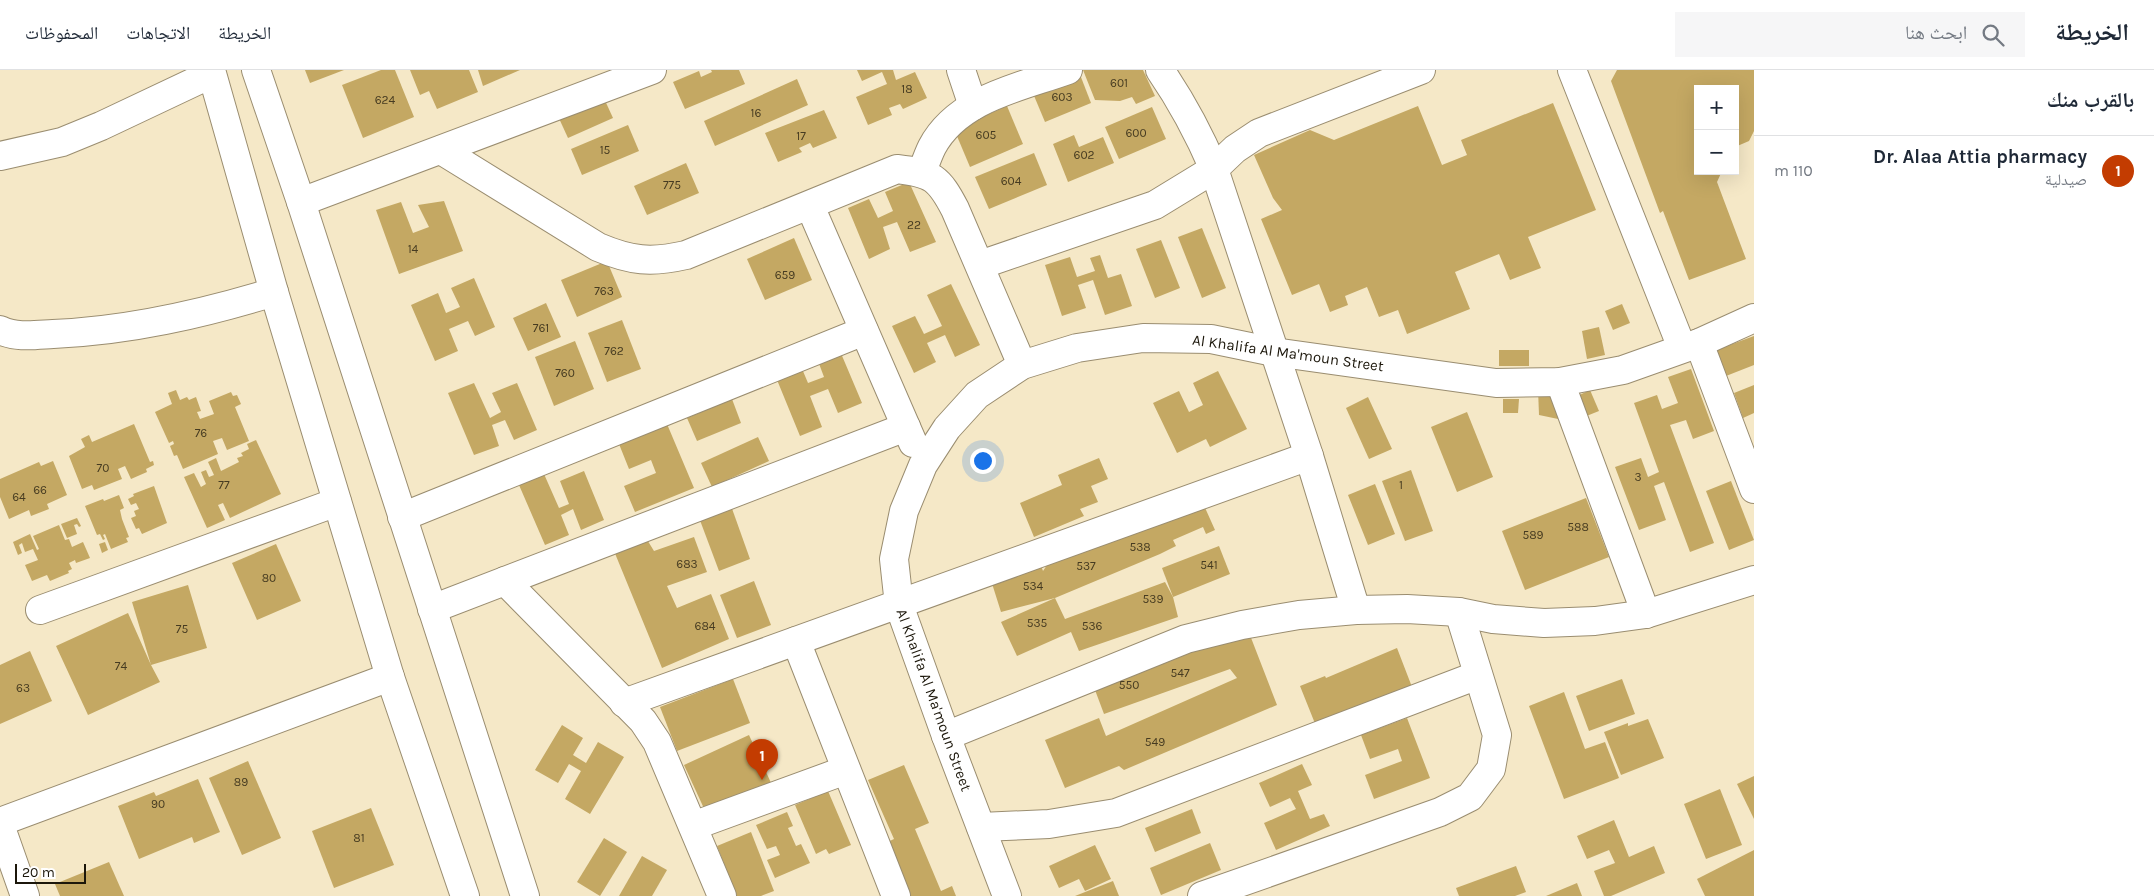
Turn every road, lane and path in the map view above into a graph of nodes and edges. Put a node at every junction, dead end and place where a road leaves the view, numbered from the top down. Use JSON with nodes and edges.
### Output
{"nodes":[{"id":1,"x":256,"y":70,"type":"edge"},
{"id":2,"x":652,"y":70,"type":"edge"},
{"id":3,"x":961,"y":70,"type":"edge"},
{"id":4,"x":1068,"y":70,"type":"edge"},
{"id":5,"x":1160,"y":70,"type":"edge"},
{"id":6,"x":1421,"y":70,"type":"edge"},
{"id":7,"x":1572,"y":70,"type":"edge"},
{"id":8,"x":211,"y":72,"type":"edge"},
{"id":9,"x":972,"y":106,"type":"junction"},
{"id":10,"x":441,"y":150,"type":"junction"},
{"id":11,"x":0,"y":156,"type":"edge"},
{"id":12,"x":1214,"y":169,"type":"junction"},
{"id":13,"x":922,"y":172,"type":"junction"},
{"id":14,"x":301,"y":202,"type":"junction"},
{"id":15,"x":810,"y":206,"type":"junction"},
{"id":16,"x":980,"y":265,"type":"junction"},
{"id":17,"x":274,"y":292,"type":"junction"},
{"id":18,"x":1754,"y":318,"type":"edge"},
{"id":19,"x":0,"y":330,"type":"edge"},
{"id":20,"x":864,"y":331,"type":"junction"},
{"id":21,"x":1691,"y":345,"type":"junction"},
{"id":22,"x":1274,"y":352,"type":"junction"},
{"id":23,"x":1022,"y":365,"type":"junction"},
{"id":24,"x":1560,"y":382,"type":"junction"},
{"id":25,"x":906,"y":427,"type":"junction"},
{"id":26,"x":1309,"y":456,"type":"junction"},
{"id":27,"x":923,"y":465,"type":"junction"},
{"id":28,"x":1754,"y":489,"type":"edge"},
{"id":29,"x":337,"y":502,"type":"junction"},
{"id":30,"x":402,"y":517,"type":"junction"},
{"id":31,"x":1754,"y":580,"type":"edge"},
{"id":32,"x":505,"y":581,"type":"junction"},
{"id":33,"x":899,"y":605,"type":"junction"},
{"id":34,"x":432,"y":609,"type":"junction"},
{"id":35,"x":40,"y":610,"type":"dead end"},
{"id":36,"x":1356,"y":610,"type":"junction"},
{"id":37,"x":1458,"y":612,"type":"junction"},
{"id":38,"x":1646,"y":614,"type":"junction"},
{"id":39,"x":796,"y":641,"type":"junction"},
{"id":40,"x":1478,"y":675,"type":"junction"},
{"id":41,"x":390,"y":677,"type":"junction"},
{"id":42,"x":624,"y":703,"type":"junction"},
{"id":43,"x":946,"y":736,"type":"junction"},
{"id":44,"x":846,"y":770,"type":"junction"},
{"id":45,"x":0,"y":824,"type":"edge"},
{"id":46,"x":692,"y":826,"type":"junction"},
{"id":47,"x":980,"y":827,"type":"junction"},
{"id":48,"x":25,"y":896,"type":"edge"},
{"id":49,"x":465,"y":896,"type":"edge"},
{"id":50,"x":524,"y":896,"type":"edge"},
{"id":51,"x":722,"y":896,"type":"edge"},
{"id":52,"x":896,"y":896,"type":"edge"},
{"id":53,"x":1007,"y":896,"type":"edge"},
{"id":54,"x":1202,"y":896,"type":"edge"}],
"edges":[{"from":1,"to":14,"type":"street"},
{"from":2,"to":10,"type":"street"},
{"from":3,"to":9,"type":"street"},
{"from":4,"to":9,"type":"street"},
{"from":5,"to":12,"type":"street"},
{"from":6,"to":12,"type":"street"},
{"from":7,"to":21,"type":"street"},
{"from":8,"to":11,"type":"street"},
{"from":8,"to":17,"type":"street"},
{"from":9,"to":13,"type":"street"},
{"from":10,"to":14,"type":"street"},
{"from":10,"to":15,"type":"street"},
{"from":12,"to":16,"type":"street"},
{"from":12,"to":22,"type":"street"},
{"from":13,"to":15,"type":"street"},
{"from":13,"to":16,"type":"street"},
{"from":14,"to":30,"type":"street"},
{"from":15,"to":20,"type":"street"},
{"from":16,"to":23,"type":"street"},
{"from":17,"to":19,"type":"street"},
{"from":17,"to":29,"type":"street"},
{"from":18,"to":21,"type":"street","name":"Al Khalifa Al Ma'moun Street"},
{"from":20,"to":25,"type":"street"},
{"from":20,"to":30,"type":"street"},
{"from":21,"to":24,"type":"street","name":"Al Khalifa Al Ma'moun Street"},
{"from":21,"to":28,"type":"street"},
{"from":22,"to":23,"type":"street","name":"Al Khalifa Al Ma'moun Street"},
{"from":22,"to":24,"type":"street","name":"Al Khalifa Al Ma'moun Street"},
{"from":22,"to":26,"type":"street"},
{"from":23,"to":27,"type":"street","name":"Al Khalifa Al Ma'moun Street"},
{"from":24,"to":38,"type":"street"},
{"from":25,"to":27,"type":"street"},
{"from":25,"to":32,"type":"street"},
{"from":26,"to":33,"type":"street"},
{"from":26,"to":36,"type":"street"},
{"from":27,"to":33,"type":"street","name":"Al Khalifa Al Ma'moun Street"},
{"from":29,"to":35,"type":"street"},
{"from":29,"to":41,"type":"street"},
{"from":30,"to":34,"type":"street"},
{"from":31,"to":38,"type":"street"},
{"from":32,"to":34,"type":"street"},
{"from":32,"to":42,"type":"street"},
{"from":33,"to":39,"type":"street"},
{"from":33,"to":43,"type":"street","name":"Al Khalifa Al Ma'moun Street"},
{"from":34,"to":50,"type":"street"},
{"from":36,"to":37,"type":"street"},
{"from":36,"to":43,"type":"street"},
{"from":37,"to":38,"type":"street"},
{"from":37,"to":40,"type":"street"},
{"from":39,"to":42,"type":"street"},
{"from":39,"to":44,"type":"street"},
{"from":40,"to":47,"type":"street"},
{"from":40,"to":54,"type":"street"},
{"from":41,"to":45,"type":"street"},
{"from":41,"to":49,"type":"street"},
{"from":42,"to":46,"type":"street"},
{"from":43,"to":47,"type":"street","name":"Al Khalifa Al Ma'moun Street"},
{"from":44,"to":46,"type":"street"},
{"from":44,"to":52,"type":"street"},
{"from":45,"to":48,"type":"street"},
{"from":46,"to":51,"type":"street"},
{"from":47,"to":53,"type":"street","name":"Al Khalifa Al Ma'moun Street"}]}
